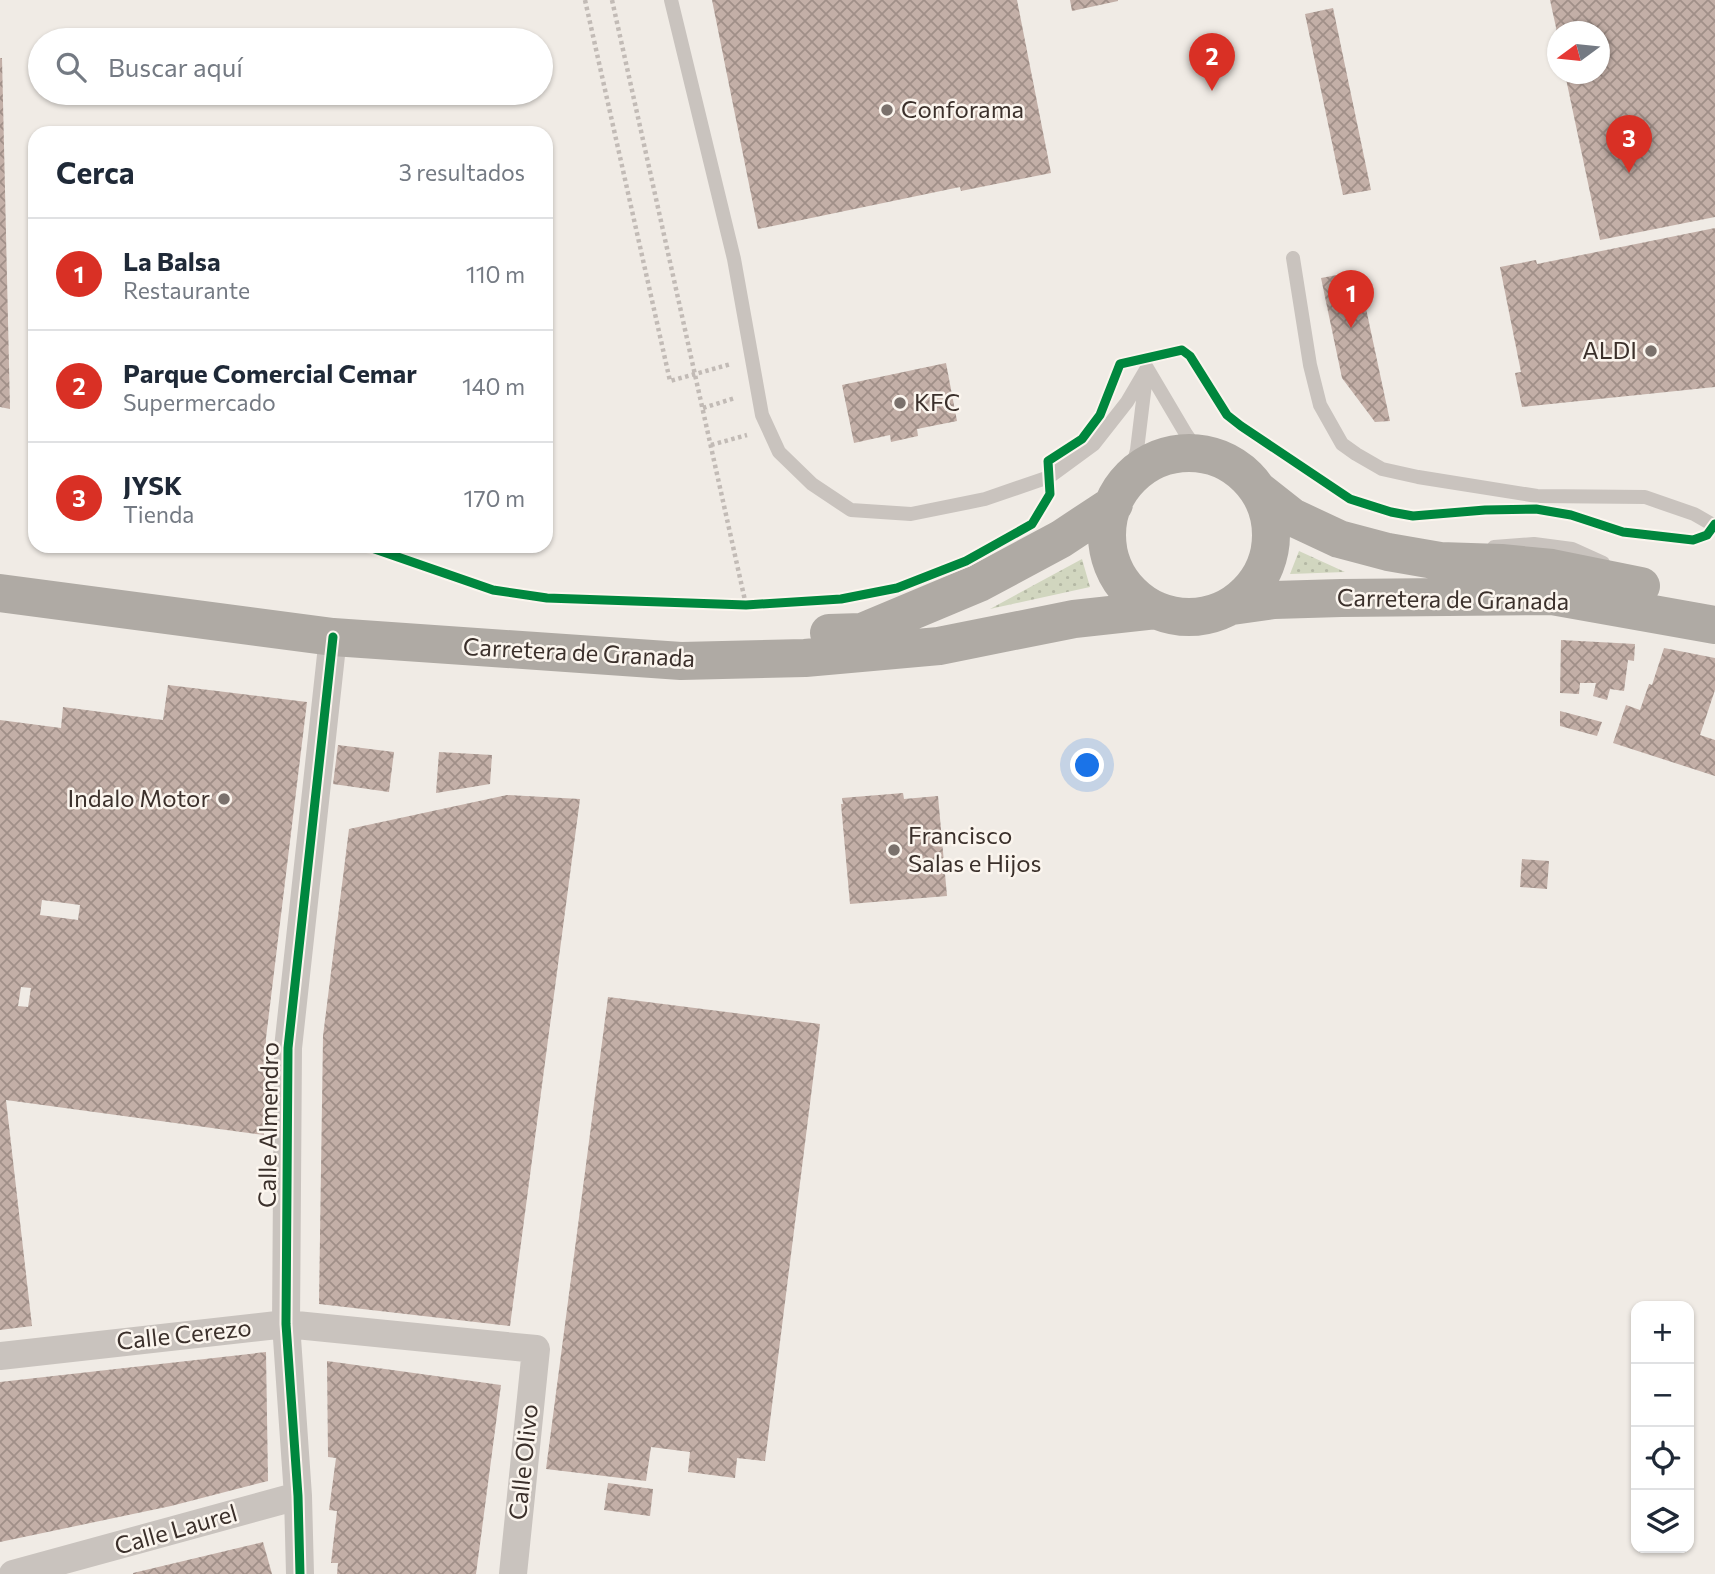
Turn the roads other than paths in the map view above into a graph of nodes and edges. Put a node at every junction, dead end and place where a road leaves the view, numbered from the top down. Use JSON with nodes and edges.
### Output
{"nodes":[{"id":1,"x":671,"y":0,"type":"edge"},
{"id":2,"x":1293,"y":258,"type":"dead end"},
{"id":3,"x":1147,"y":368,"type":"junction"},
{"id":4,"x":1200,"y":454,"type":"junction"},
{"id":5,"x":1259,"y":491,"type":"junction"},
{"id":6,"x":1121,"y":492,"type":"junction"},
{"id":7,"x":1715,"y":526,"type":"edge"},
{"id":8,"x":0,"y":570,"type":"edge"},
{"id":9,"x":0,"y":593,"type":"edge"},
{"id":10,"x":1715,"y":602,"type":"edge"},
{"id":11,"x":1232,"y":606,"type":"junction"},
{"id":12,"x":1156,"y":610,"type":"junction"},
{"id":13,"x":1715,"y":625,"type":"edge"},
{"id":14,"x":333,"y":637,"type":"junction"},
{"id":15,"x":286,"y":1324,"type":"junction"},
{"id":16,"x":536,"y":1349,"type":"joint"},
{"id":17,"x":0,"y":1356,"type":"edge"},
{"id":18,"x":298,"y":1496,"type":"junction"},
{"id":19,"x":68,"y":1567,"type":"edge"},
{"id":20,"x":13,"y":1574,"type":"edge"},
{"id":21,"x":300,"y":1574,"type":"edge"},
{"id":22,"x":513,"y":1574,"type":"edge"}],
"edges":[{"from":1,"to":3,"type":"lane"},
{"from":2,"to":7,"type":"lane"},
{"from":3,"to":4,"type":"lane"},
{"from":3,"to":6,"type":"lane"},
{"from":4,"to":5,"type":"highway"},
{"from":4,"to":6,"type":"highway"},
{"from":5,"to":10,"type":"highway","name":"Carretera de Granada"},
{"from":5,"to":11,"type":"highway"},
{"from":6,"to":8,"type":"highway","name":"Carretera de Granada"},
{"from":6,"to":12,"type":"highway"},
{"from":9,"to":14,"type":"highway","name":"Carretera de Granada"},
{"from":11,"to":12,"type":"highway"},
{"from":11,"to":13,"type":"highway","name":"Carretera de Granada"},
{"from":12,"to":14,"type":"highway","name":"Carretera de Granada"},
{"from":14,"to":15,"type":"street","name":"Calle Almendro"},
{"from":15,"to":16,"type":"street","name":"Calle Cerezo"},
{"from":15,"to":17,"type":"street","name":"Calle Cerezo"},
{"from":15,"to":18,"type":"street","name":"Calle Almendro"},
{"from":16,"to":22,"type":"street","name":"Calle Olivo"},
{"from":18,"to":19,"type":"street","name":"Calle Laurel"},
{"from":18,"to":21,"type":"street","name":"Calle Almendro"},
{"from":19,"to":20,"type":"street","name":"Calle Laurel"}]}
